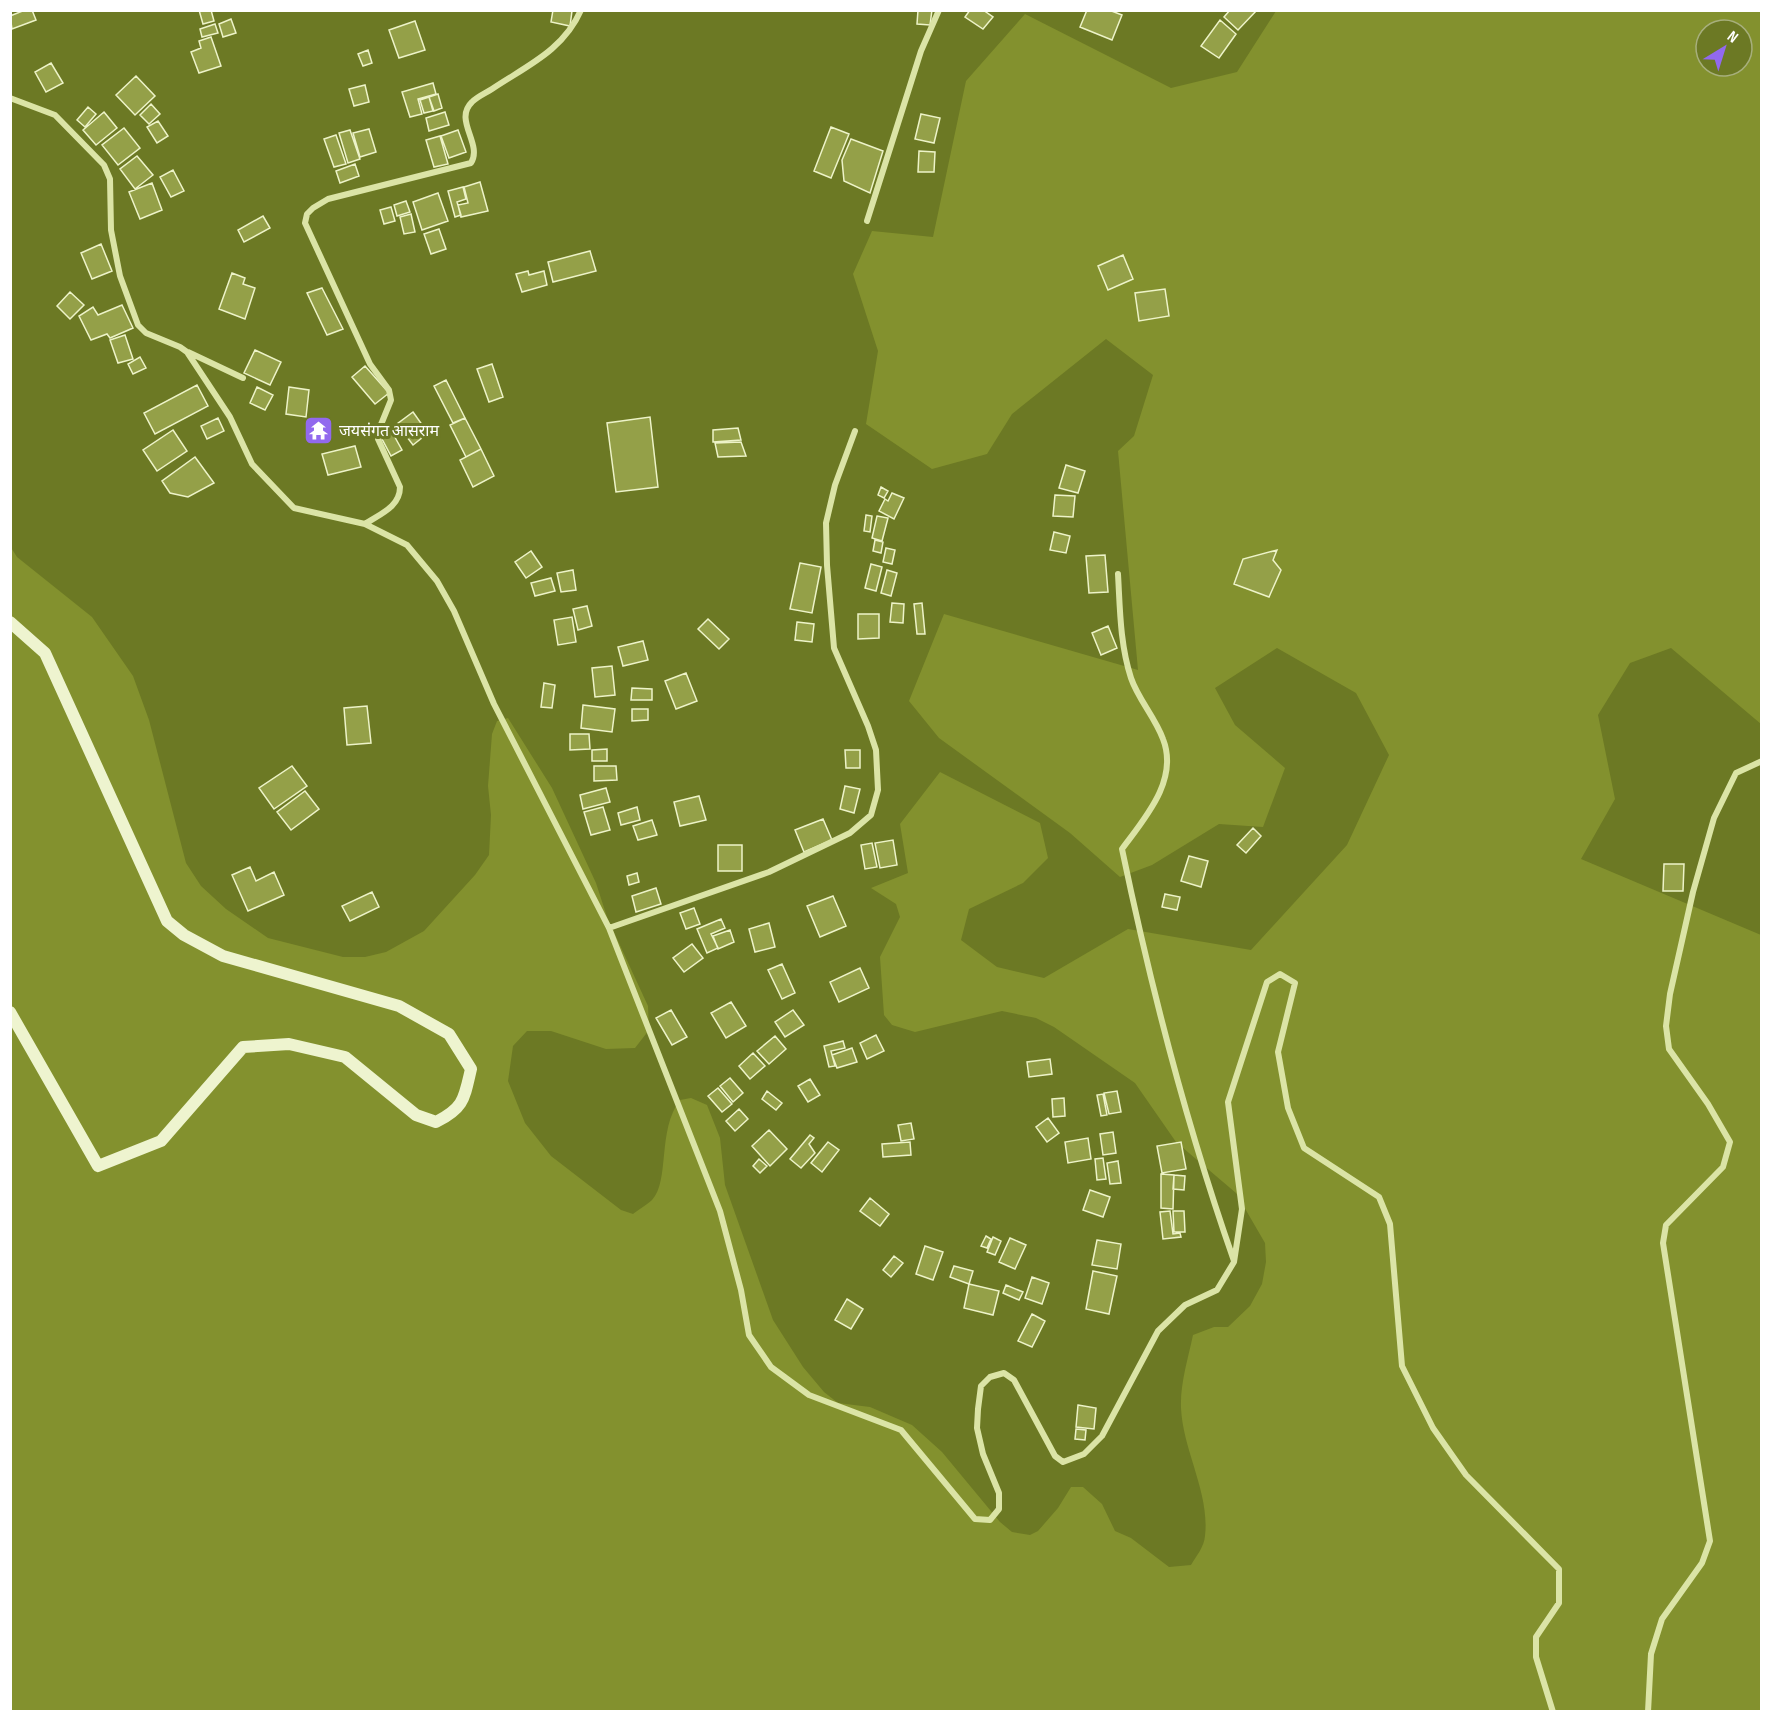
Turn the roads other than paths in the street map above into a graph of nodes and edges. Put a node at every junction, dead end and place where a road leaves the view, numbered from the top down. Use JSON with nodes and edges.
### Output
{"nodes":[{"id":1,"x":581,"y":10,"type":"edge"},
{"id":2,"x":939,"y":10,"type":"edge"},
{"id":3,"x":10,"y":98,"type":"edge"},
{"id":4,"x":867,"y":221,"type":"dead end"},
{"id":5,"x":187,"y":352,"type":"junction"},
{"id":6,"x":243,"y":378,"type":"dead end"},
{"id":7,"x":855,"y":431,"type":"dead end"},
{"id":8,"x":365,"y":524,"type":"junction"},
{"id":9,"x":1118,"y":574,"type":"dead end"},
{"id":10,"x":10,"y":622,"type":"edge"},
{"id":11,"x":1761,"y":761,"type":"edge"},
{"id":12,"x":609,"y":928,"type":"junction"},
{"id":13,"x":10,"y":1012,"type":"edge"},
{"id":14,"x":1234,"y":1262,"type":"junction"},
{"id":15,"x":1553,"y":1712,"type":"edge"},
{"id":16,"x":1648,"y":1712,"type":"edge"}],
"edges":[{"from":1,"to":8,"type":"street"},
{"from":2,"to":4,"type":"street"},
{"from":3,"to":5,"type":"street"},
{"from":5,"to":6,"type":"street"},
{"from":5,"to":8,"type":"street"},
{"from":7,"to":12,"type":"street"},
{"from":8,"to":12,"type":"street"},
{"from":9,"to":14,"type":"street"},
{"from":10,"to":13,"type":"main road"},
{"from":11,"to":16,"type":"street"},
{"from":12,"to":14,"type":"street"},
{"from":14,"to":15,"type":"street"}]}
